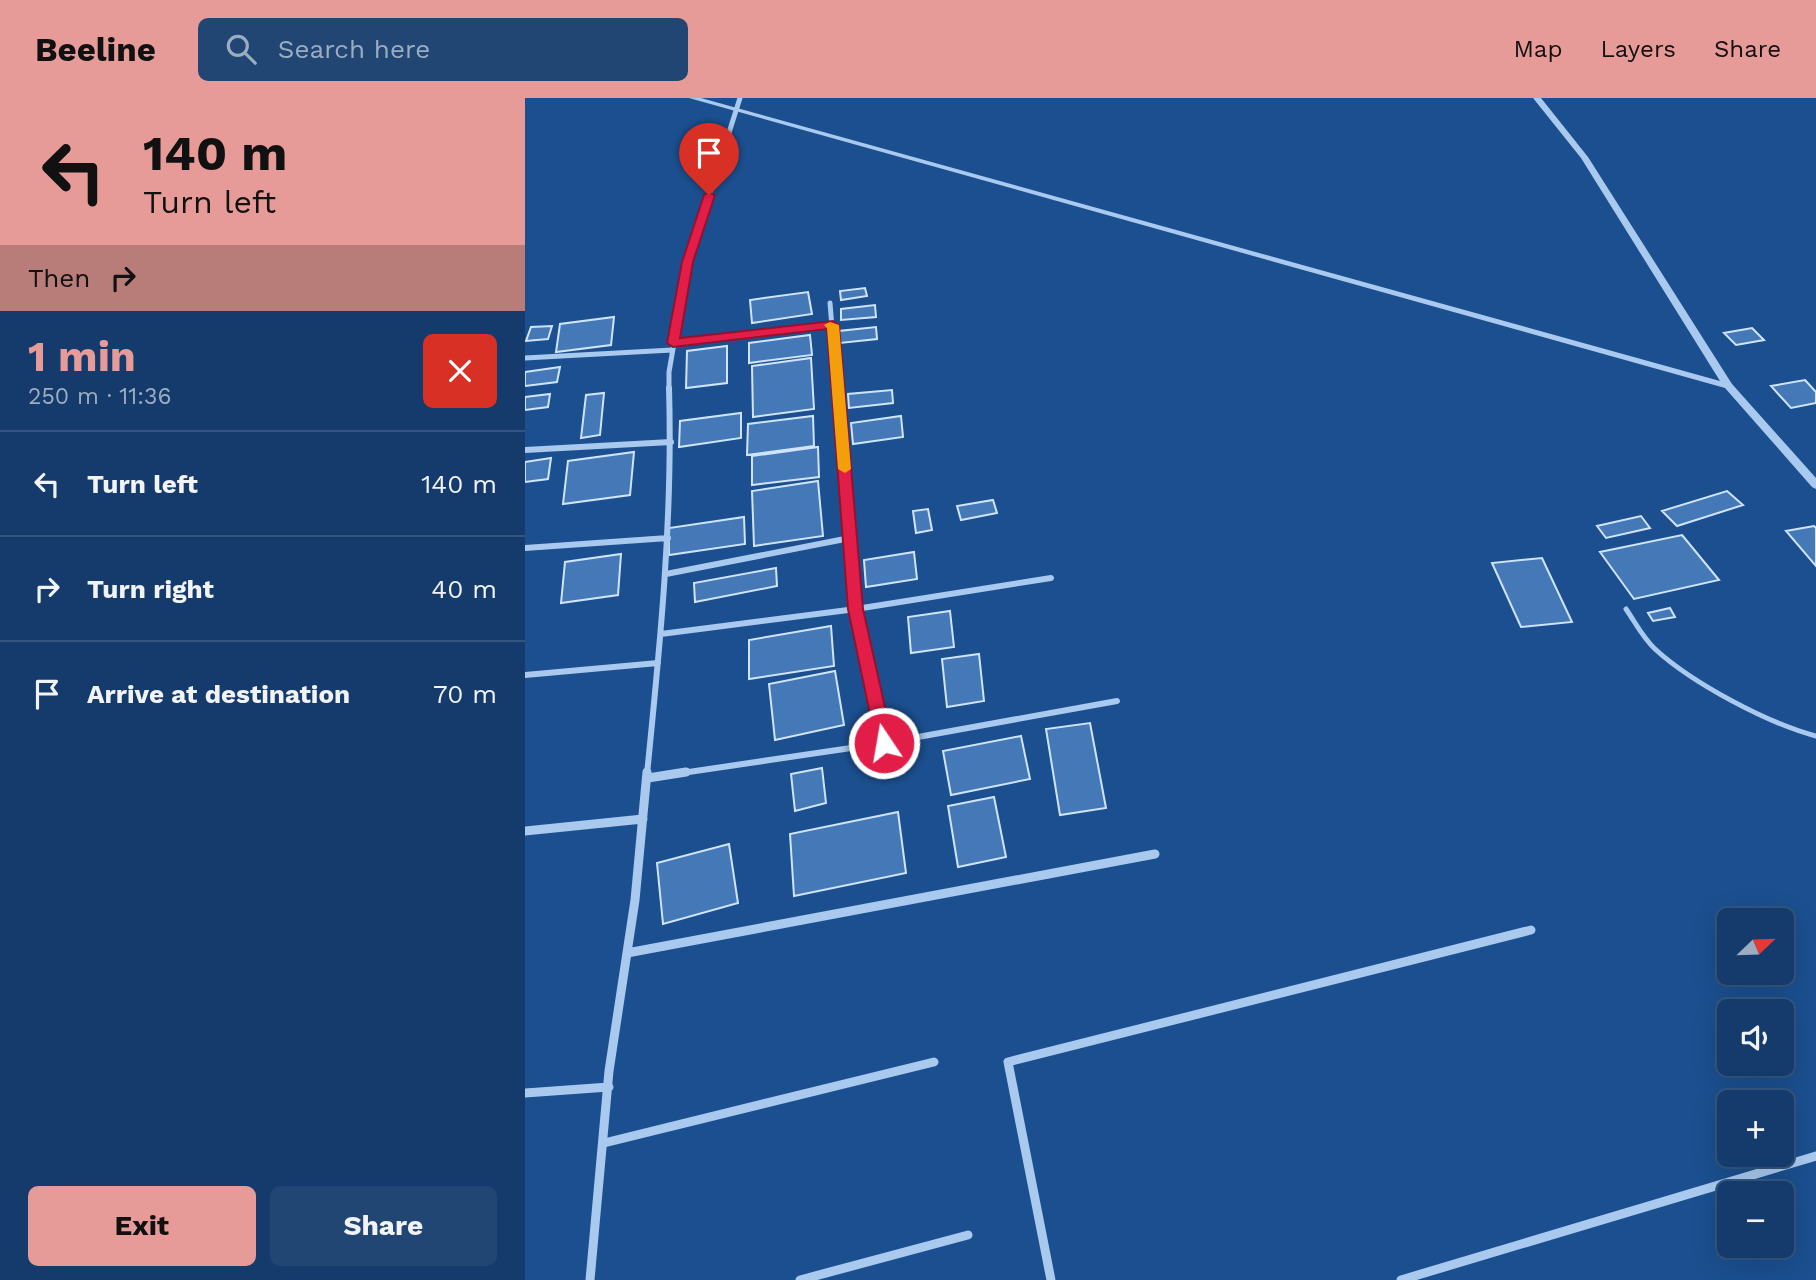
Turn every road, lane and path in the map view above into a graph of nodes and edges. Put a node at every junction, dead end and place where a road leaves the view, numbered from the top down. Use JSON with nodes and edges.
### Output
{"nodes":[{"id":1,"x":693,"y":98,"type":"edge"},
{"id":2,"x":740,"y":98,"type":"edge"},
{"id":3,"x":1537,"y":98,"type":"edge"},
{"id":4,"x":736,"y":110,"type":"junction"},
{"id":5,"x":830,"y":303,"type":"dead end"},
{"id":6,"x":833,"y":325,"type":"junction"},
{"id":7,"x":673,"y":346,"type":"junction"},
{"id":8,"x":525,"y":358,"type":"edge"},
{"id":9,"x":1728,"y":386,"type":"junction"},
{"id":10,"x":671,"y":442,"type":"junction"},
{"id":11,"x":525,"y":450,"type":"edge"},
{"id":12,"x":1816,"y":485,"type":"edge"},
{"id":13,"x":668,"y":538,"type":"junction"},
{"id":14,"x":850,"y":538,"type":"junction"},
{"id":15,"x":525,"y":548,"type":"edge"},
{"id":16,"x":666,"y":574,"type":"junction"},
{"id":17,"x":1051,"y":578,"type":"dead end"},
{"id":18,"x":856,"y":609,"type":"junction"},
{"id":19,"x":1626,"y":610,"type":"dead end"},
{"id":20,"x":661,"y":635,"type":"junction"},
{"id":21,"x":658,"y":663,"type":"junction"},
{"id":22,"x":525,"y":675,"type":"edge"},
{"id":23,"x":1117,"y":701,"type":"dead end"},
{"id":24,"x":1816,"y":736,"type":"edge"},
{"id":25,"x":884,"y":743,"type":"junction"},
{"id":26,"x":647,"y":778,"type":"junction"},
{"id":27,"x":643,"y":819,"type":"junction"},
{"id":28,"x":525,"y":831,"type":"edge"},
{"id":29,"x":1155,"y":853,"type":"dead end"},
{"id":30,"x":1531,"y":930,"type":"dead end"},
{"id":31,"x":627,"y":953,"type":"junction"},
{"id":32,"x":934,"y":1062,"type":"dead end"},
{"id":33,"x":608,"y":1087,"type":"junction"},
{"id":34,"x":525,"y":1093,"type":"edge"},
{"id":35,"x":604,"y":1143,"type":"junction"},
{"id":36,"x":1816,"y":1156,"type":"edge"},
{"id":37,"x":968,"y":1235,"type":"dead end"},
{"id":38,"x":590,"y":1280,"type":"edge"},
{"id":39,"x":800,"y":1280,"type":"edge"},
{"id":40,"x":1051,"y":1280,"type":"edge"},
{"id":41,"x":1401,"y":1280,"type":"edge"}],
"edges":[{"from":1,"to":4,"type":"street"},
{"from":2,"to":4,"type":"street"},
{"from":3,"to":9,"type":"street"},
{"from":4,"to":7,"type":"street"},
{"from":4,"to":9,"type":"street"},
{"from":5,"to":6,"type":"street"},
{"from":6,"to":7,"type":"street"},
{"from":6,"to":14,"type":"street"},
{"from":7,"to":8,"type":"street"},
{"from":7,"to":10,"type":"street"},
{"from":9,"to":12,"type":"street"},
{"from":10,"to":11,"type":"street"},
{"from":10,"to":13,"type":"street"},
{"from":13,"to":15,"type":"street"},
{"from":13,"to":16,"type":"street"},
{"from":14,"to":16,"type":"street"},
{"from":14,"to":18,"type":"street"},
{"from":16,"to":20,"type":"street"},
{"from":17,"to":18,"type":"street"},
{"from":18,"to":20,"type":"street"},
{"from":18,"to":25,"type":"street"},
{"from":19,"to":24,"type":"lane"},
{"from":20,"to":21,"type":"street"},
{"from":21,"to":22,"type":"street"},
{"from":21,"to":26,"type":"street"},
{"from":23,"to":25,"type":"street"},
{"from":25,"to":26,"type":"street"},
{"from":26,"to":27,"type":"street"},
{"from":27,"to":28,"type":"street"},
{"from":27,"to":31,"type":"street"},
{"from":29,"to":31,"type":"street"},
{"from":30,"to":40,"type":"street"},
{"from":31,"to":33,"type":"street"},
{"from":32,"to":35,"type":"street"},
{"from":33,"to":34,"type":"street"},
{"from":33,"to":35,"type":"street"},
{"from":35,"to":38,"type":"street"},
{"from":36,"to":41,"type":"street"},
{"from":37,"to":39,"type":"street"}]}
